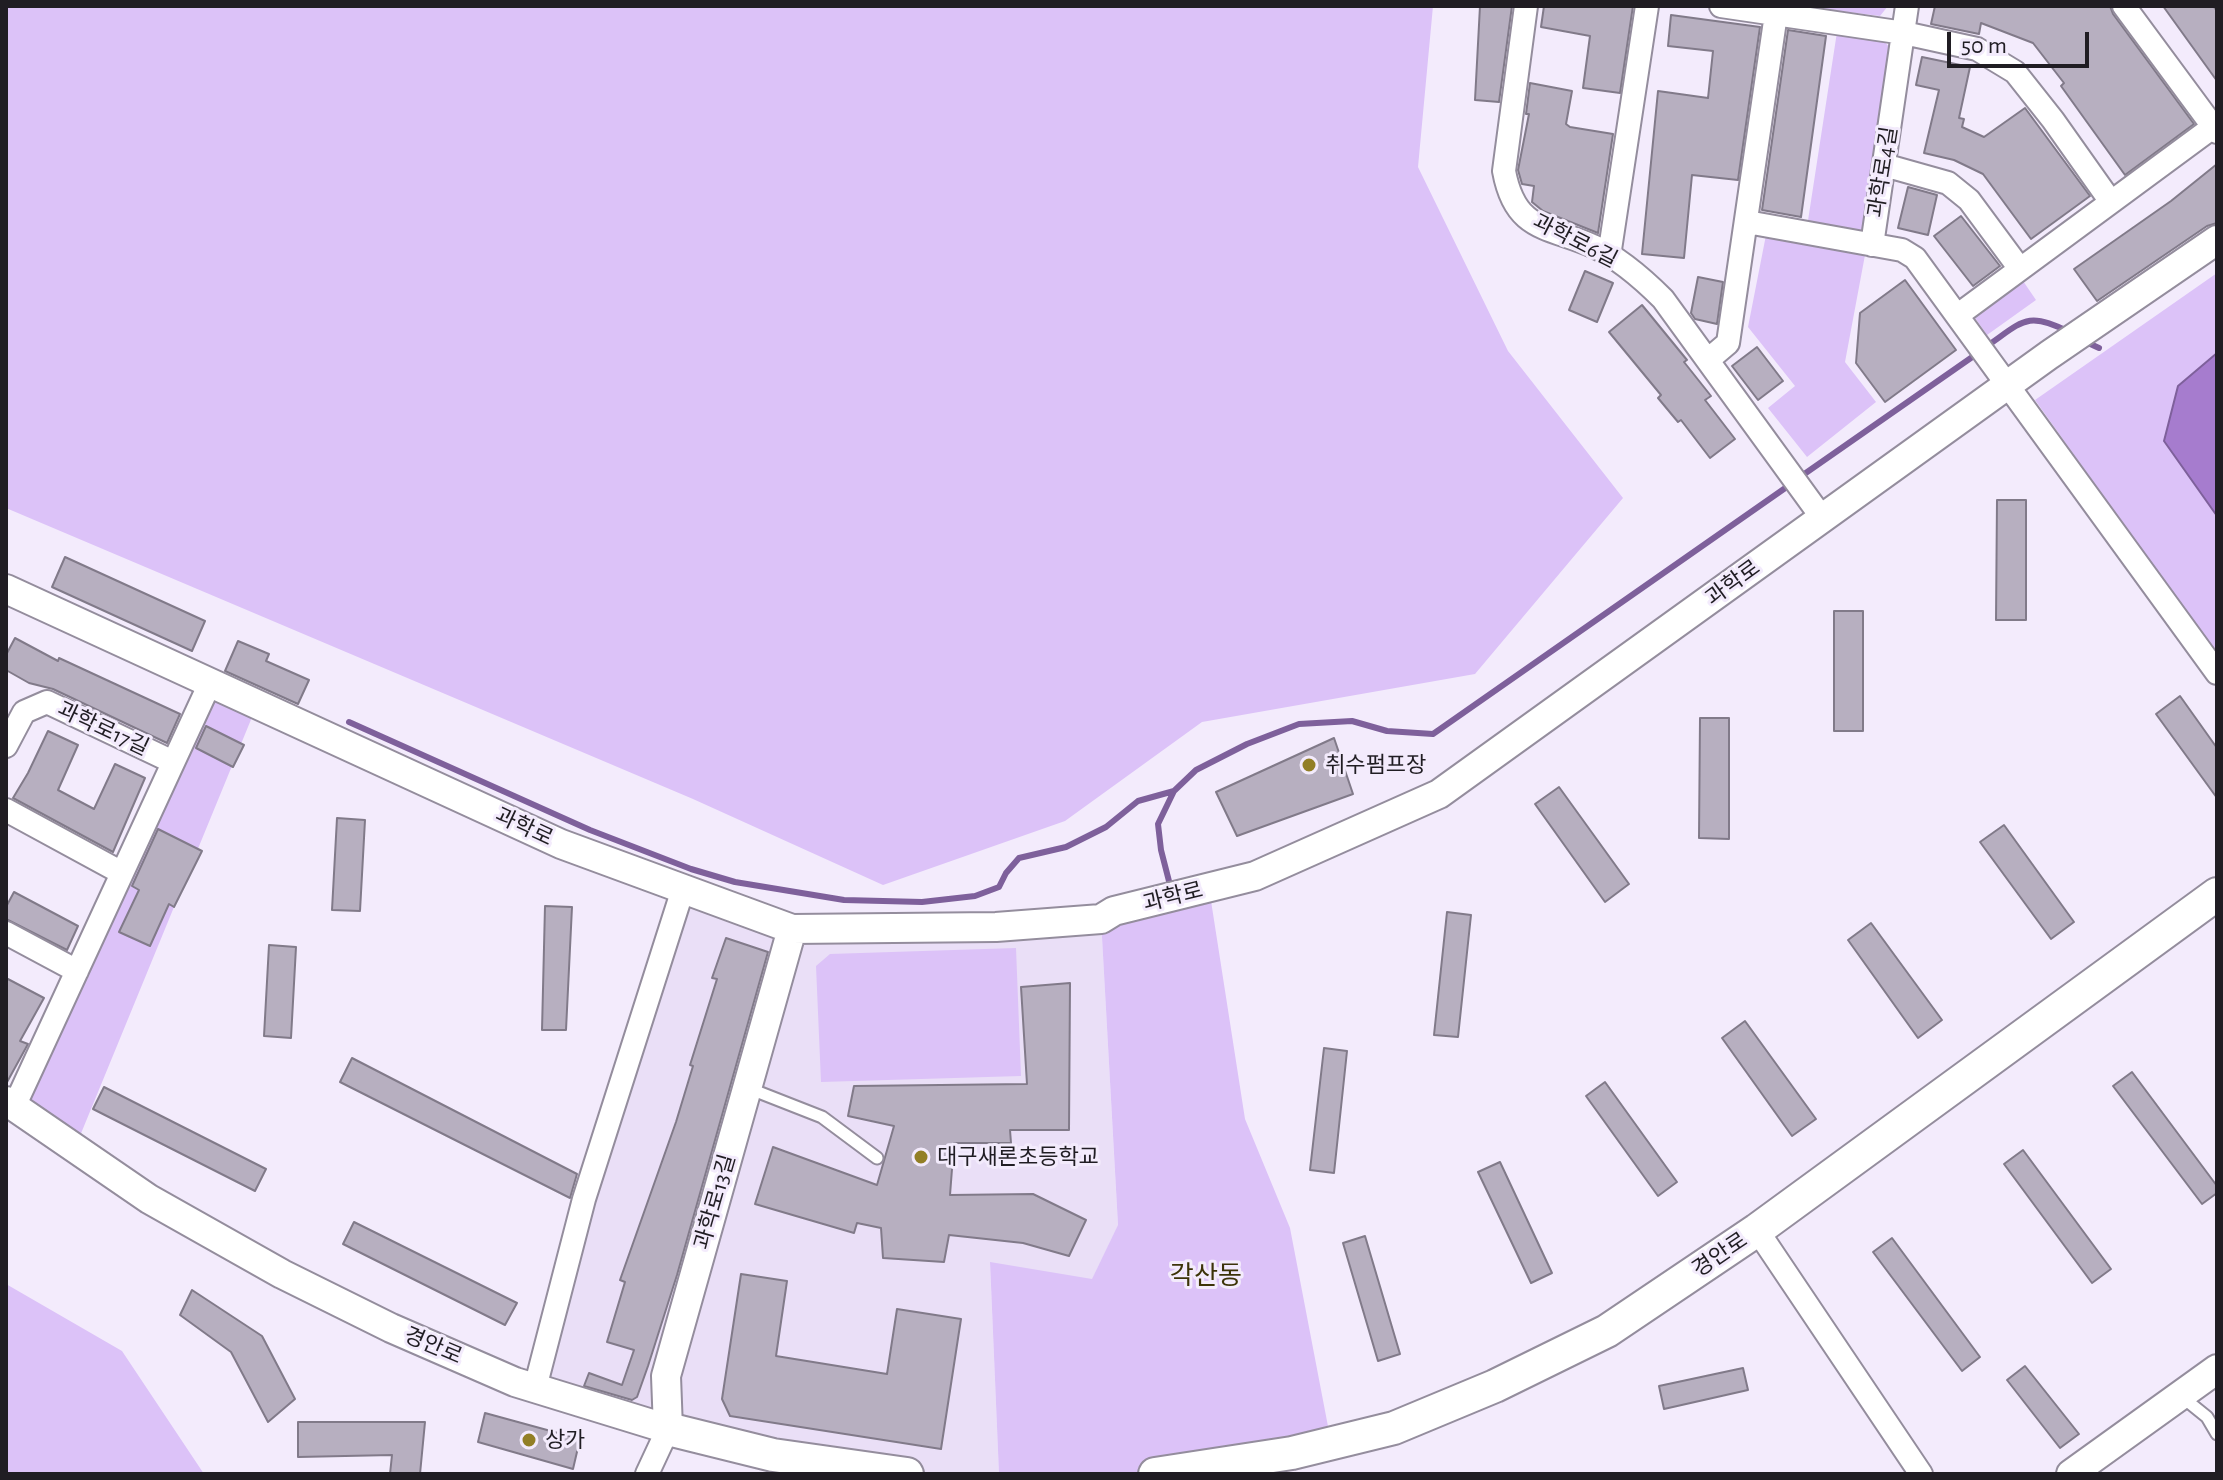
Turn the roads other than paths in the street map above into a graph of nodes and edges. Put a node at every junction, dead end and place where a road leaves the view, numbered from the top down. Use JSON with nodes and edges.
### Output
{"nodes":[{"id":1,"x":1526,"y":6,"type":"edge"},
{"id":2,"x":1647,"y":6,"type":"edge"},
{"id":3,"x":1721,"y":6,"type":"edge"},
{"id":4,"x":1907,"y":6,"type":"edge"},
{"id":5,"x":2124,"y":6,"type":"edge"},
{"id":6,"x":1776,"y":14,"type":"junction"},
{"id":7,"x":1904,"y":33,"type":"junction"},
{"id":8,"x":2216,"y":127,"type":"edge"},
{"id":9,"x":1884,"y":165,"type":"junction"},
{"id":10,"x":2111,"y":202,"type":"junction"},
{"id":11,"x":1747,"y":222,"type":"junction"},
{"id":12,"x":2217,"y":240,"type":"edge"},
{"id":13,"x":1872,"y":245,"type":"junction"},
{"id":14,"x":1609,"y":256,"type":"junction"},
{"id":15,"x":2020,"y":269,"type":"junction"},
{"id":16,"x":1958,"y":315,"type":"junction"},
{"id":17,"x":1708,"y":360,"type":"junction"},
{"id":18,"x":2009,"y":385,"type":"junction"},
{"id":19,"x":1823,"y":519,"type":"junction"},
{"id":20,"x":6,"y":589,"type":"edge"},
{"id":21,"x":2217,"y":673,"type":"edge"},
{"id":22,"x":210,"y":683,"type":"junction"},
{"id":23,"x":6,"y":746,"type":"edge"},
{"id":24,"x":173,"y":762,"type":"junction"},
{"id":25,"x":6,"y":810,"type":"edge"},
{"id":26,"x":122,"y":873,"type":"junction"},
{"id":27,"x":683,"y":889,"type":"junction"},
{"id":28,"x":2217,"y":894,"type":"edge"},
{"id":29,"x":792,"y":929,"type":"junction"},
{"id":30,"x":6,"y":933,"type":"edge"},
{"id":31,"x":77,"y":971,"type":"junction"},
{"id":32,"x":747,"y":1088,"type":"junction"},
{"id":33,"x":10,"y":1104,"type":"edge"},
{"id":34,"x":877,"y":1158,"type":"dead end"},
{"id":35,"x":1757,"y":1230,"type":"junction"},
{"id":36,"x":2217,"y":1369,"type":"edge"},
{"id":37,"x":535,"y":1388,"type":"junction"},
{"id":38,"x":2180,"y":1395,"type":"junction"},
{"id":39,"x":668,"y":1429,"type":"junction"},
{"id":40,"x":2217,"y":1434,"type":"edge"},
{"id":41,"x":647,"y":1474,"type":"edge"},
{"id":42,"x":907,"y":1474,"type":"edge"},
{"id":43,"x":1155,"y":1474,"type":"edge"},
{"id":44,"x":1921,"y":1474,"type":"edge"},
{"id":45,"x":2071,"y":1474,"type":"edge"}],
"edges":[{"from":1,"to":14,"type":"street","name":"과학로6길"},
{"from":2,"to":14,"type":"street"},
{"from":3,"to":6,"type":"street"},
{"from":4,"to":7,"type":"street","name":"과학로4길"},
{"from":5,"to":8,"type":"street"},
{"from":6,"to":7,"type":"street"},
{"from":6,"to":11,"type":"street"},
{"from":7,"to":9,"type":"street","name":"과학로4길"},
{"from":7,"to":10,"type":"street"},
{"from":8,"to":10,"type":"street"},
{"from":9,"to":13,"type":"street","name":"과학로4길"},
{"from":9,"to":15,"type":"street"},
{"from":10,"to":15,"type":"street"},
{"from":11,"to":13,"type":"street"},
{"from":11,"to":17,"type":"street"},
{"from":12,"to":18,"type":"street","name":"과학로"},
{"from":13,"to":16,"type":"street","name":"과학로4길"},
{"from":14,"to":17,"type":"street","name":"과학로6길"},
{"from":15,"to":16,"type":"street"},
{"from":16,"to":18,"type":"street","name":"과학로4길"},
{"from":17,"to":19,"type":"street","name":"과학로6길"},
{"from":18,"to":19,"type":"street","name":"과학로"},
{"from":18,"to":21,"type":"street"},
{"from":19,"to":29,"type":"street","name":"과학로"},
{"from":20,"to":22,"type":"street","name":"과학로"},
{"from":22,"to":24,"type":"street","name":"과학로17길"},
{"from":22,"to":27,"type":"street","name":"과학로"},
{"from":23,"to":24,"type":"street","name":"과학로17길"},
{"from":24,"to":26,"type":"street","name":"과학로17길"},
{"from":25,"to":26,"type":"street"},
{"from":26,"to":31,"type":"street","name":"과학로17길"},
{"from":27,"to":29,"type":"street","name":"과학로"},
{"from":27,"to":37,"type":"street"},
{"from":28,"to":35,"type":"main road","name":"경안로"},
{"from":29,"to":32,"type":"street","name":"과학로13길"},
{"from":30,"to":31,"type":"street"},
{"from":31,"to":33,"type":"street","name":"과학로17길"},
{"from":32,"to":34,"type":"lane"},
{"from":32,"to":39,"type":"street","name":"과학로13길"},
{"from":33,"to":37,"type":"street","name":"경안로"},
{"from":35,"to":43,"type":"main road","name":"경안로"},
{"from":35,"to":44,"type":"street"},
{"from":36,"to":38,"type":"street"},
{"from":37,"to":39,"type":"street","name":"경안로"},
{"from":38,"to":40,"type":"lane"},
{"from":38,"to":45,"type":"street"},
{"from":39,"to":41,"type":"street","name":"과학로13길"},
{"from":39,"to":42,"type":"main road","name":"경안로"}]}
